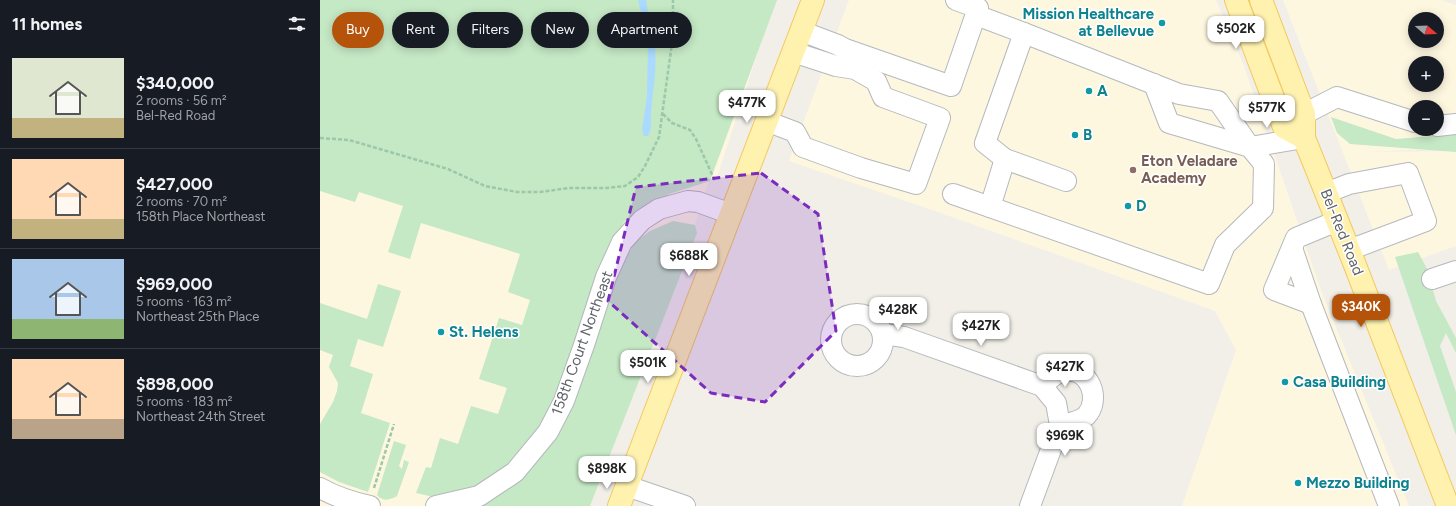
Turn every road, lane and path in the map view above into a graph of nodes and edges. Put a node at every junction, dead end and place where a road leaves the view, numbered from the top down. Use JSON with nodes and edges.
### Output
{"nodes":[{"id":1,"x":673,"y":0,"type":"edge"},
{"id":2,"x":813,"y":0,"type":"edge"},
{"id":3,"x":956,"y":0,"type":"edge"},
{"id":4,"x":1236,"y":0,"type":"edge"},
{"id":5,"x":1261,"y":0,"type":"edge"},
{"id":6,"x":976,"y":15,"type":"junction"},
{"id":7,"x":801,"y":31,"type":"junction"},
{"id":8,"x":1024,"y":33,"type":"junction"},
{"id":9,"x":793,"y":52,"type":"junction"},
{"id":10,"x":1154,"y":84,"type":"junction"},
{"id":11,"x":662,"y":114,"type":"junction"},
{"id":12,"x":1304,"y":114,"type":"junction"},
{"id":13,"x":1408,"y":120,"type":"edge"},
{"id":14,"x":766,"y":121,"type":"junction"},
{"id":15,"x":1456,"y":124,"type":"edge"},
{"id":16,"x":1444,"y":125,"type":"edge"},
{"id":17,"x":320,"y":138,"type":"edge"},
{"id":18,"x":1304,"y":138,"type":"junction"},
{"id":19,"x":1250,"y":147,"type":"junction"},
{"id":20,"x":1005,"y":159,"type":"junction"},
{"id":21,"x":715,"y":181,"type":"dead end"},
{"id":22,"x":1066,"y":181,"type":"dead end"},
{"id":23,"x":1326,"y":193,"type":"junction"},
{"id":24,"x":953,"y":194,"type":"dead end"},
{"id":25,"x":990,"y":207,"type":"junction"},
{"id":26,"x":731,"y":214,"type":"junction"},
{"id":27,"x":1337,"y":221,"type":"junction"},
{"id":28,"x":1292,"y":248,"type":"junction"},
{"id":29,"x":1349,"y":250,"type":"junction"},
{"id":30,"x":1456,"y":271,"type":"edge"},
{"id":31,"x":1432,"y":279,"type":"dead end"},
{"id":32,"x":1311,"y":304,"type":"junction"},
{"id":33,"x":883,"y":334,"type":"dead end"},
{"id":34,"x":1042,"y":386,"type":"junction"},
{"id":35,"x":394,"y":424,"type":"dead end"},
{"id":36,"x":1060,"y":425,"type":"junction"},
{"id":37,"x":320,"y":488,"type":"edge"},
{"id":38,"x":623,"y":496,"type":"edge"},
{"id":39,"x":371,"y":500,"type":"edge"},
{"id":40,"x":1446,"y":505,"type":"edge"},
{"id":41,"x":436,"y":506,"type":"edge"},
{"id":42,"x":685,"y":506,"type":"edge"},
{"id":43,"x":1030,"y":506,"type":"edge"},
{"id":44,"x":1389,"y":506,"type":"edge"}],
"edges":[{"from":1,"to":11,"type":"path"},
{"from":2,"to":7,"type":"main road"},
{"from":3,"to":6,"type":"street"},
{"from":4,"to":18,"type":"main road"},
{"from":5,"to":12,"type":"main road","name":"Bel-Red Road"},
{"from":6,"to":7,"type":"street"},
{"from":6,"to":8,"type":"street"},
{"from":7,"to":9,"type":"main road"},
{"from":8,"to":10,"type":"street"},
{"from":8,"to":20,"type":"street"},
{"from":9,"to":14,"type":"main road"},
{"from":9,"to":14,"type":"street"},
{"from":10,"to":19,"type":"street"},
{"from":10,"to":19,"type":"street"},
{"from":11,"to":17,"type":"path"},
{"from":11,"to":21,"type":"path"},
{"from":12,"to":13,"type":"street"},
{"from":12,"to":18,"type":"main road","name":"Bel-Red Road"},
{"from":14,"to":26,"type":"main road"},
{"from":15,"to":16,"type":"street"},
{"from":18,"to":19,"type":"street"},
{"from":18,"to":23,"type":"main road","name":"Bel-Red Road"},
{"from":19,"to":25,"type":"street"},
{"from":20,"to":22,"type":"street"},
{"from":20,"to":25,"type":"street"},
{"from":23,"to":27,"type":"main road","name":"Bel-Red Road"},
{"from":23,"to":29,"type":"street"},
{"from":24,"to":25,"type":"street"},
{"from":26,"to":38,"type":"main road"},
{"from":26,"to":41,"type":"street","name":"158th Court Northeast"},
{"from":27,"to":28,"type":"street"},
{"from":27,"to":29,"type":"main road","name":"Bel-Red Road"},
{"from":28,"to":32,"type":"street"},
{"from":28,"to":32,"type":"street"},
{"from":29,"to":40,"type":"main road","name":"Bel-Red Road"},
{"from":30,"to":31,"type":"street"},
{"from":32,"to":44,"type":"street"},
{"from":33,"to":34,"type":"street"},
{"from":34,"to":36,"type":"street"},
{"from":34,"to":36,"type":"street"},
{"from":35,"to":39,"type":"path"},
{"from":36,"to":43,"type":"street"},
{"from":37,"to":39,"type":"street"},
{"from":38,"to":42,"type":"street"}]}
